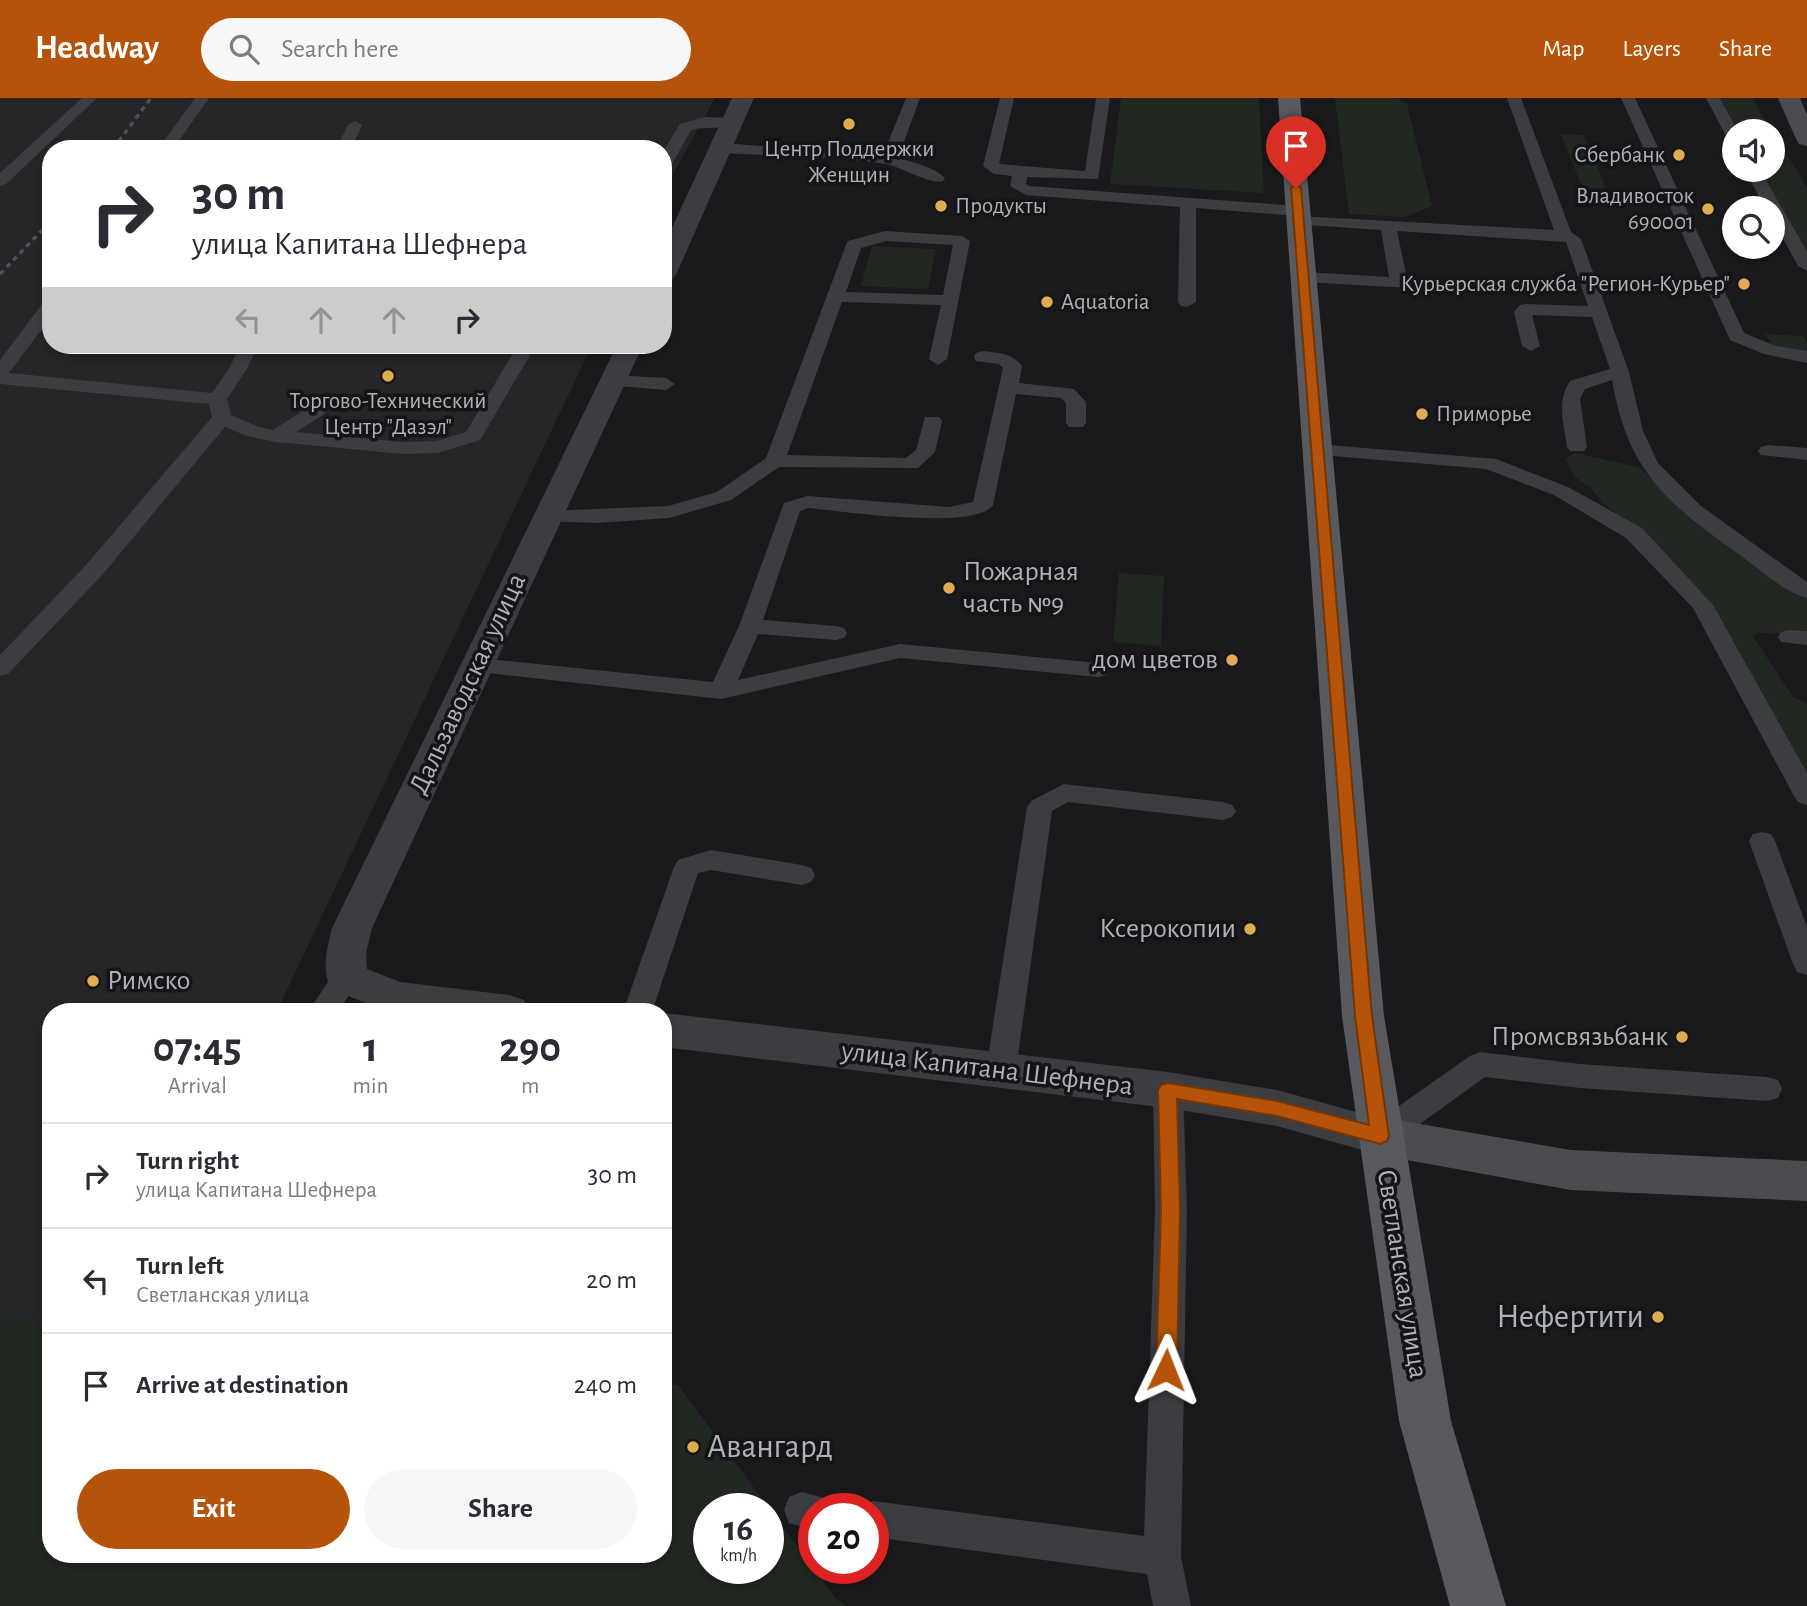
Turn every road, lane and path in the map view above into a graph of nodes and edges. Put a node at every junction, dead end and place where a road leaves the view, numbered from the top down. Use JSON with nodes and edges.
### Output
{"nodes":[{"id":1,"x":90,"y":98,"type":"edge"},
{"id":2,"x":202,"y":98,"type":"edge"},
{"id":3,"x":743,"y":98,"type":"edge"},
{"id":4,"x":913,"y":98,"type":"edge"},
{"id":5,"x":1007,"y":98,"type":"edge"},
{"id":6,"x":1103,"y":98,"type":"edge"},
{"id":7,"x":1289,"y":98,"type":"edge"},
{"id":8,"x":1514,"y":98,"type":"edge"},
{"id":9,"x":1628,"y":98,"type":"edge"},
{"id":10,"x":1713,"y":98,"type":"edge"},
{"id":11,"x":1789,"y":98,"type":"edge"},
{"id":12,"x":1724,"y":119,"type":"edge"},
{"id":13,"x":733,"y":122,"type":"junction"},
{"id":14,"x":355,"y":125,"type":"dead end"},
{"id":15,"x":1807,"y":139,"type":"edge"},
{"id":16,"x":44,"y":140,"type":"edge"},
{"id":17,"x":172,"y":140,"type":"edge"},
{"id":18,"x":348,"y":140,"type":"edge"},
{"id":19,"x":42,"y":142,"type":"edge"},
{"id":20,"x":722,"y":148,"type":"junction"},
{"id":21,"x":672,"y":150,"type":"edge"},
{"id":22,"x":889,"y":160,"type":"junction"},
{"id":23,"x":1020,"y":173,"type":"junction"},
{"id":24,"x":937,"y":178,"type":"dead end"},
{"id":25,"x":0,"y":181,"type":"edge"},
{"id":26,"x":1759,"y":182,"type":"edge"},
{"id":27,"x":1188,"y":204,"type":"junction"},
{"id":28,"x":1298,"y":216,"type":"junction"},
{"id":29,"x":1388,"y":226,"type":"junction"},
{"id":30,"x":1564,"y":235,"type":"junction"},
{"id":31,"x":672,"y":256,"type":"edge"},
{"id":32,"x":1807,"y":266,"type":"edge"},
{"id":33,"x":1304,"y":277,"type":"junction"},
{"id":34,"x":1399,"y":283,"type":"junction"},
{"id":35,"x":1446,"y":285,"type":"dead end"},
{"id":36,"x":836,"y":297,"type":"junction"},
{"id":37,"x":951,"y":300,"type":"junction"},
{"id":38,"x":1187,"y":302,"type":"dead end"},
{"id":39,"x":1598,"y":312,"type":"junction"},
{"id":40,"x":42,"y":317,"type":"edge"},
{"id":41,"x":1531,"y":346,"type":"dead end"},
{"id":42,"x":245,"y":354,"type":"edge"},
{"id":43,"x":522,"y":354,"type":"edge"},
{"id":44,"x":626,"y":354,"type":"edge"},
{"id":45,"x":983,"y":357,"type":"dead end"},
{"id":46,"x":1807,"y":357,"type":"edge"},
{"id":47,"x":938,"y":359,"type":"dead end"},
{"id":48,"x":1620,"y":372,"type":"junction"},
{"id":49,"x":0,"y":376,"type":"edge"},
{"id":50,"x":612,"y":381,"type":"junction"},
{"id":51,"x":666,"y":384,"type":"dead end"},
{"id":52,"x":1009,"y":388,"type":"junction"},
{"id":53,"x":219,"y":408,"type":"junction"},
{"id":54,"x":316,"y":411,"type":"dead end"},
{"id":55,"x":932,"y":421,"type":"dead end"},
{"id":56,"x":1076,"y":423,"type":"dead end"},
{"id":57,"x":276,"y":436,"type":"junction"},
{"id":58,"x":1577,"y":447,"type":"dead end"},
{"id":59,"x":1317,"y":450,"type":"junction"},
{"id":60,"x":1768,"y":451,"type":"dead end"},
{"id":61,"x":1807,"y":454,"type":"edge"},
{"id":62,"x":775,"y":461,"type":"junction"},
{"id":63,"x":547,"y":517,"type":"junction"},
{"id":64,"x":1807,"y":591,"type":"edge"},
{"id":65,"x":750,"y":626,"type":"junction"},
{"id":66,"x":836,"y":633,"type":"dead end"},
{"id":67,"x":478,"y":665,"type":"junction"},
{"id":68,"x":0,"y":669,"type":"edge"},
{"id":69,"x":1098,"y":670,"type":"dead end"},
{"id":70,"x":721,"y":691,"type":"junction"},
{"id":71,"x":1807,"y":796,"type":"edge"},
{"id":72,"x":1223,"y":811,"type":"dead end"},
{"id":73,"x":1762,"y":841,"type":"dead end"},
{"id":74,"x":802,"y":875,"type":"dead end"},
{"id":75,"x":1807,"y":964,"type":"edge"},
{"id":76,"x":346,"y":978,"type":"junction"},
{"id":77,"x":328,"y":1003,"type":"edge"},
{"id":78,"x":390,"y":1003,"type":"edge"},
{"id":79,"x":640,"y":1003,"type":"edge"},
{"id":80,"x":672,"y":1031,"type":"edge"},
{"id":81,"x":1001,"y":1070,"type":"junction"},
{"id":82,"x":1767,"y":1089,"type":"dead end"},
{"id":83,"x":1168,"y":1090,"type":"junction"},
{"id":84,"x":1380,"y":1136,"type":"junction"},
{"id":85,"x":1807,"y":1181,"type":"edge"},
{"id":86,"x":889,"y":1521,"type":"edge"},
{"id":87,"x":1162,"y":1557,"type":"junction"},
{"id":88,"x":1172,"y":1606,"type":"edge"},
{"id":89,"x":1478,"y":1606,"type":"edge"}],
"edges":[{"from":1,"to":16,"type":"lane"},
{"from":2,"to":17,"type":"lane"},
{"from":3,"to":13,"type":"street"},
{"from":4,"to":22,"type":"lane"},
{"from":5,"to":23,"type":"lane"},
{"from":6,"to":23,"type":"lane"},
{"from":7,"to":28,"type":"main road","name":"Светланская улица"},
{"from":8,"to":30,"type":"lane"},
{"from":9,"to":46,"type":"lane"},
{"from":10,"to":12,"type":"lane"},
{"from":11,"to":15,"type":"main road"},
{"from":13,"to":20,"type":"street"},
{"from":13,"to":21,"type":"lane"},
{"from":14,"to":18,"type":"lane"},
{"from":19,"to":25,"type":"lane"},
{"from":20,"to":22,"type":"lane"},
{"from":20,"to":31,"type":"street"},
{"from":22,"to":24,"type":"lane"},
{"from":23,"to":27,"type":"lane"},
{"from":26,"to":32,"type":"lane"},
{"from":27,"to":28,"type":"lane"},
{"from":27,"to":38,"type":"lane"},
{"from":28,"to":29,"type":"lane"},
{"from":28,"to":33,"type":"main road","name":"Светланская улица"},
{"from":29,"to":30,"type":"lane"},
{"from":29,"to":34,"type":"lane"},
{"from":30,"to":39,"type":"lane"},
{"from":33,"to":34,"type":"lane"},
{"from":33,"to":59,"type":"main road","name":"Светланская улица"},
{"from":34,"to":35,"type":"lane"},
{"from":36,"to":37,"type":"lane"},
{"from":36,"to":37,"type":"lane"},
{"from":36,"to":62,"type":"lane"},
{"from":37,"to":47,"type":"lane"},
{"from":39,"to":41,"type":"lane"},
{"from":39,"to":48,"type":"lane"},
{"from":40,"to":49,"type":"lane"},
{"from":42,"to":53,"type":"lane"},
{"from":43,"to":57,"type":"lane"},
{"from":44,"to":50,"type":"street","name":"Дальзаводская улица"},
{"from":45,"to":52,"type":"lane"},
{"from":48,"to":58,"type":"lane"},
{"from":48,"to":64,"type":"lane"},
{"from":49,"to":53,"type":"lane"},
{"from":50,"to":51,"type":"lane"},
{"from":50,"to":63,"type":"street","name":"Дальзаводская улица"},
{"from":52,"to":56,"type":"lane"},
{"from":52,"to":65,"type":"lane"},
{"from":53,"to":57,"type":"lane"},
{"from":53,"to":68,"type":"lane"},
{"from":54,"to":57,"type":"lane"},
{"from":55,"to":62,"type":"lane"},
{"from":59,"to":71,"type":"lane"},
{"from":59,"to":84,"type":"main road","name":"Светланская улица"},
{"from":60,"to":61,"type":"lane"},
{"from":62,"to":63,"type":"lane"},
{"from":63,"to":67,"type":"street","name":"Дальзаводская улица"},
{"from":65,"to":66,"type":"lane"},
{"from":65,"to":70,"type":"lane"},
{"from":67,"to":70,"type":"lane"},
{"from":67,"to":76,"type":"street","name":"Дальзаводская улица"},
{"from":69,"to":70,"type":"lane"},
{"from":72,"to":81,"type":"lane"},
{"from":73,"to":75,"type":"lane"},
{"from":74,"to":79,"type":"lane"},
{"from":76,"to":77,"type":"lane"},
{"from":76,"to":78,"type":"street"},
{"from":80,"to":81,"type":"street","name":"улица Капитана Шефнера"},
{"from":81,"to":83,"type":"street","name":"улица Капитана Шефнера"},
{"from":82,"to":84,"type":"lane"},
{"from":83,"to":84,"type":"street","name":"улица Капитана Шефнера"},
{"from":83,"to":87,"type":"lane"},
{"from":84,"to":85,"type":"main road","name":"улица Капитана Шефнера"},
{"from":84,"to":89,"type":"main road","name":"Светланская улица"},
{"from":86,"to":87,"type":"lane"},
{"from":87,"to":88,"type":"lane"}]}
